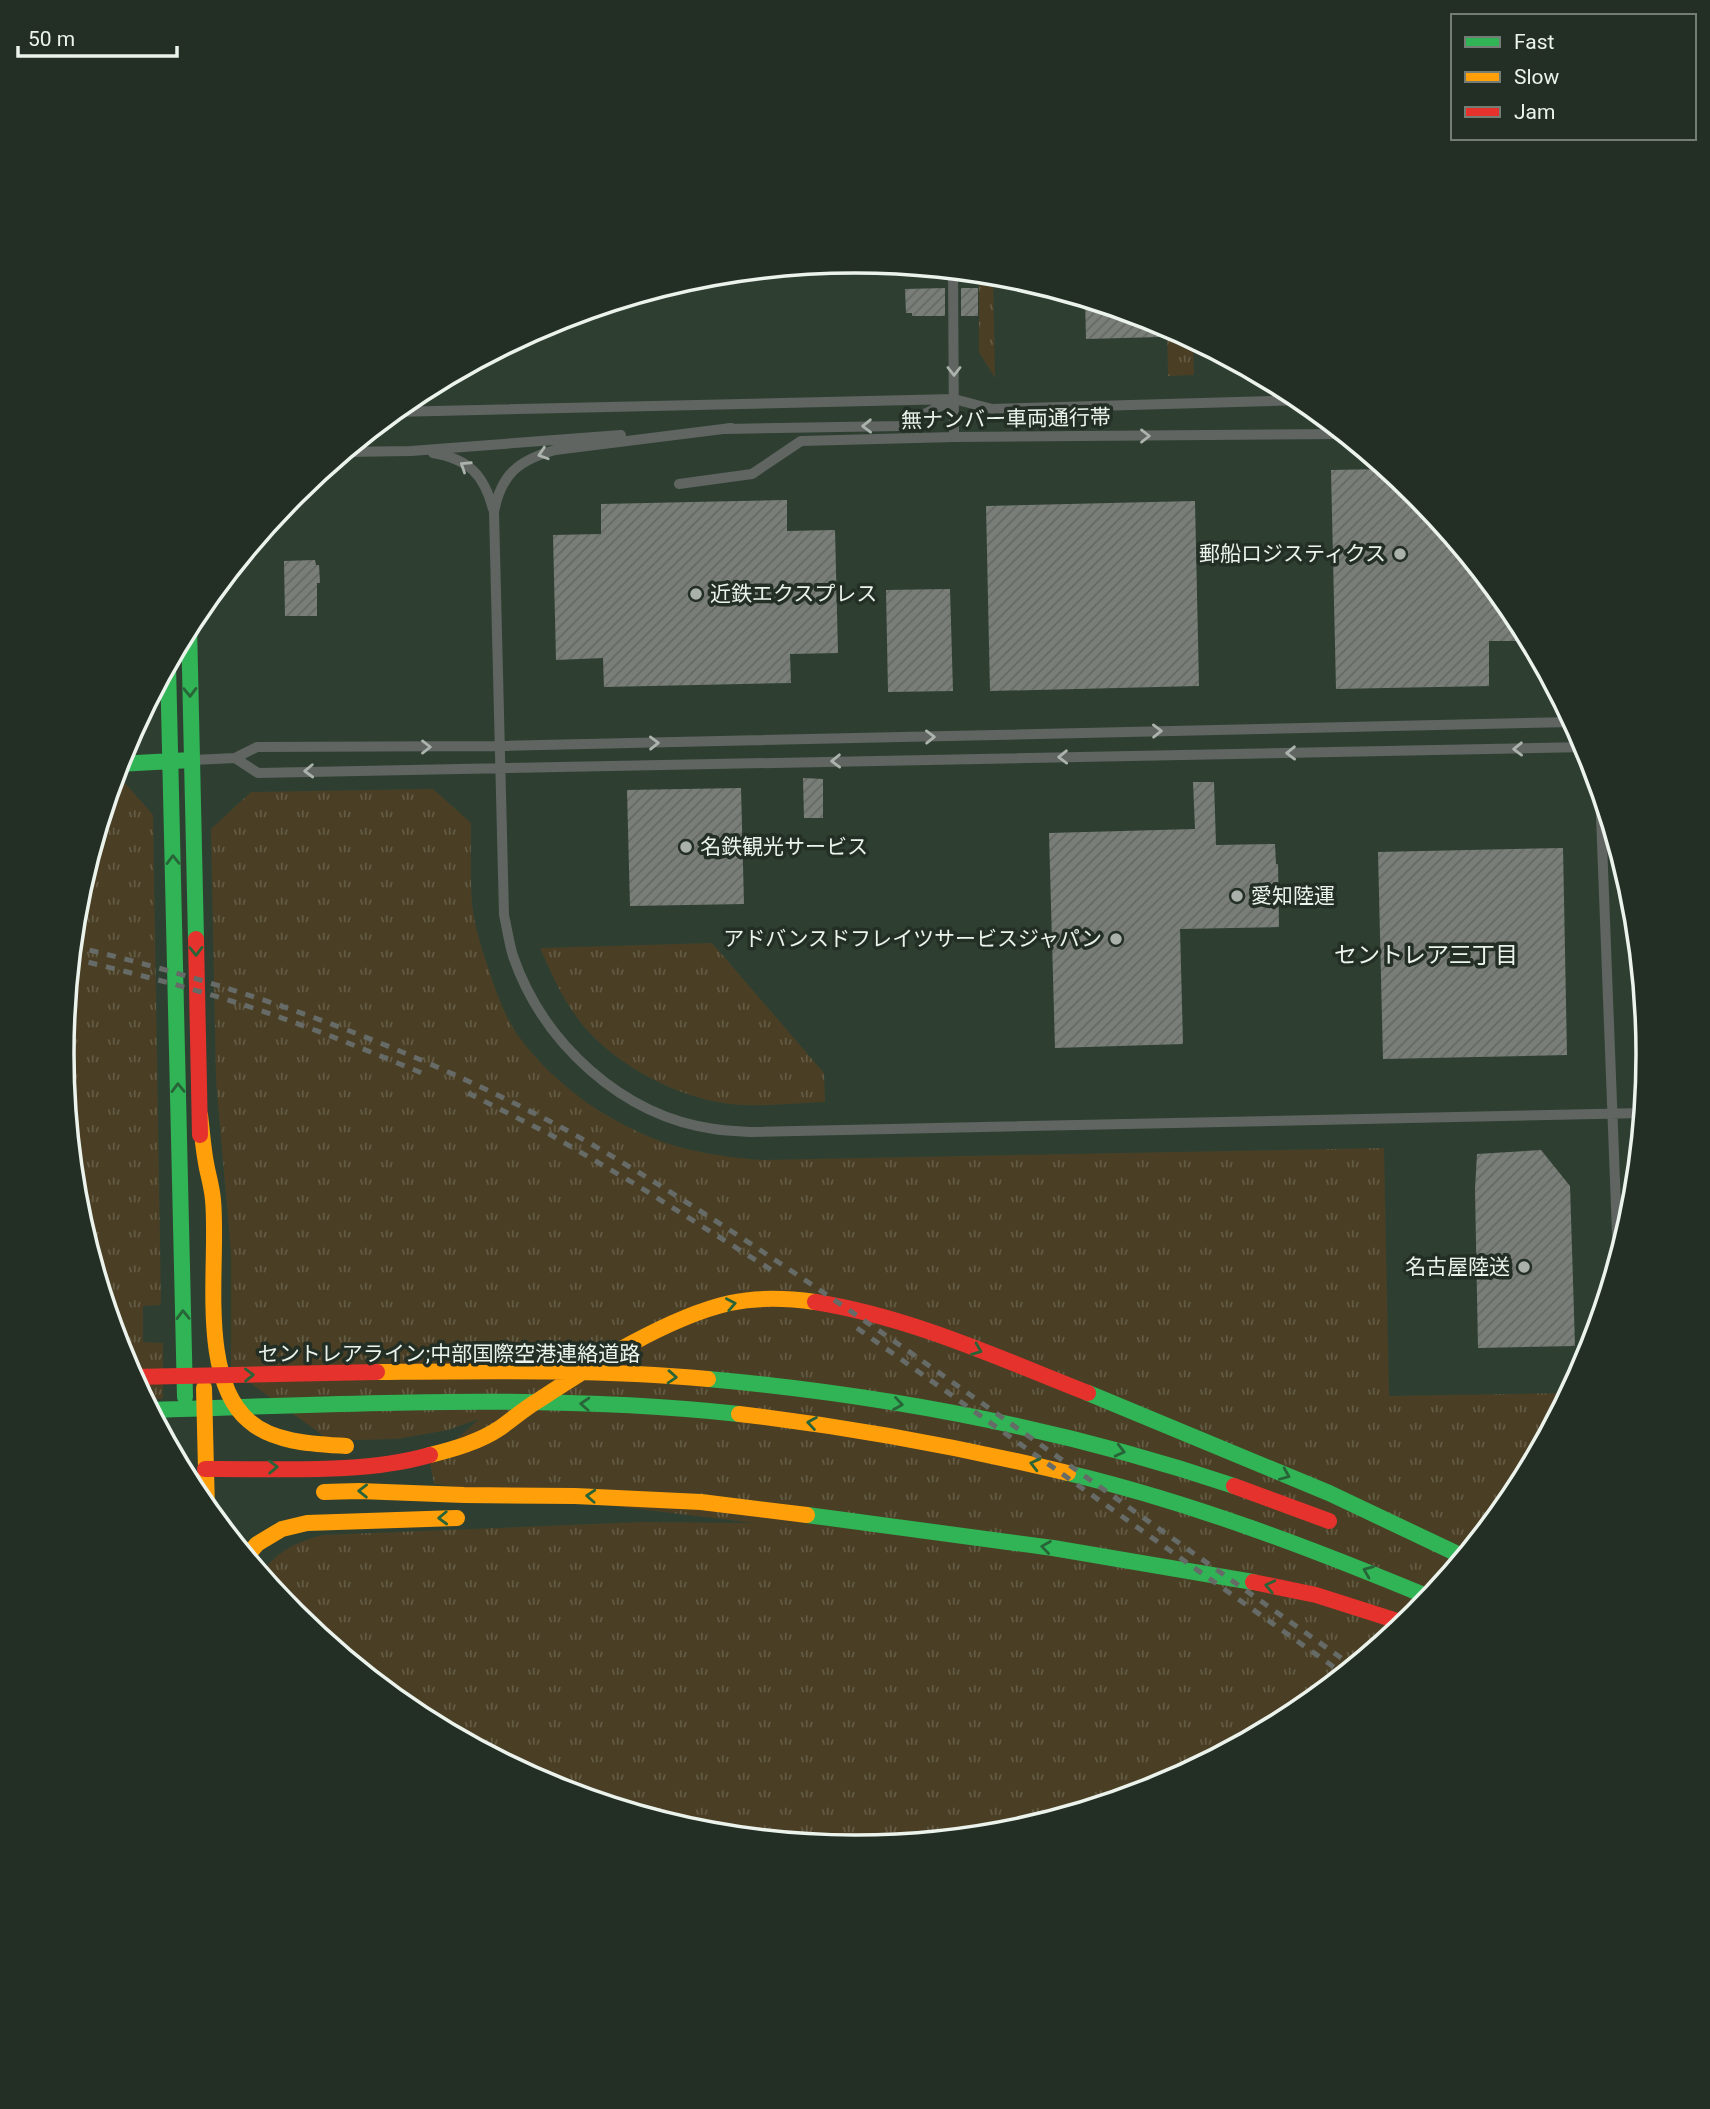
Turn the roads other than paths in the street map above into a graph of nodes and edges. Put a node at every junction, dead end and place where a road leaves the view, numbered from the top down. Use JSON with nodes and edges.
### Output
{"nodes":[{"id":1,"x":953,"y":280,"type":"edge"},
{"id":2,"x":954,"y":399,"type":"junction"},
{"id":3,"x":1282,"y":401,"type":"edge"},
{"id":4,"x":411,"y":412,"type":"edge"},
{"id":5,"x":731,"y":428,"type":"junction"},
{"id":6,"x":1332,"y":435,"type":"edge"},
{"id":7,"x":954,"y":437,"type":"junction"},
{"id":8,"x":411,"y":451,"type":"junction"},
{"id":9,"x":358,"y":452,"type":"edge"},
{"id":10,"x":679,"y":484,"type":"dead end"},
{"id":11,"x":494,"y":512,"type":"junction"},
{"id":12,"x":189,"y":646,"type":"edge"},
{"id":13,"x":168,"y":682,"type":"edge"},
{"id":14,"x":1562,"y":722,"type":"edge"},
{"id":15,"x":499,"y":747,"type":"junction"},
{"id":16,"x":1573,"y":747,"type":"edge"},
{"id":17,"x":235,"y":758,"type":"junction"},
{"id":18,"x":191,"y":760,"type":"junction"},
{"id":19,"x":170,"y":762,"type":"junction"},
{"id":20,"x":130,"y":764,"type":"edge"},
{"id":21,"x":499,"y":768,"type":"junction"},
{"id":22,"x":1601,"y":824,"type":"edge"},
{"id":23,"x":1614,"y":1113,"type":"junction"},
{"id":24,"x":1634,"y":1113,"type":"edge"},
{"id":25,"x":200,"y":1115,"type":"junction"},
{"id":26,"x":1618,"y":1222,"type":"edge"},
{"id":27,"x":174,"y":1359,"type":"dead end"},
{"id":28,"x":498,"y":1371,"type":"junction"},
{"id":29,"x":143,"y":1377,"type":"edge"},
{"id":30,"x":531,"y":1404,"type":"junction"},
{"id":31,"x":159,"y":1410,"type":"edge"},
{"id":32,"x":186,"y":1427,"type":"dead end"},
{"id":33,"x":356,"y":1447,"type":"dead end"},
{"id":34,"x":391,"y":1447,"type":"dead end"},
{"id":35,"x":193,"y":1469,"type":"edge"},
{"id":36,"x":205,"y":1469,"type":"junction"},
{"id":37,"x":206,"y":1491,"type":"edge"},
{"id":38,"x":304,"y":1492,"type":"dead end"},
{"id":39,"x":554,"y":1511,"type":"dead end"},
{"id":40,"x":477,"y":1516,"type":"dead end"},
{"id":41,"x":829,"y":1518,"type":"junction"},
{"id":42,"x":1340,"y":1525,"type":"dead end"},
{"id":43,"x":251,"y":1551,"type":"edge"},
{"id":44,"x":1457,"y":1553,"type":"edge"},
{"id":45,"x":1421,"y":1594,"type":"edge"},
{"id":46,"x":1395,"y":1619,"type":"edge"}],
"edges":[{"from":1,"to":2,"type":"lane","one_way":true},
{"from":2,"to":3,"type":"lane"},
{"from":2,"to":4,"type":"lane"},
{"from":2,"to":5,"type":"lane","one_way":true},
{"from":2,"to":7,"type":"lane"},
{"from":5,"to":8,"type":"lane"},
{"from":5,"to":11,"type":"lane","one_way":true},
{"from":7,"to":6,"type":"lane","name":"無ナンバー車両通行帯","one_way":true},
{"from":7,"to":10,"type":"lane","name":"無ナンバー車両通行帯"},
{"from":8,"to":9,"type":"lane"},
{"from":11,"to":8,"type":"lane","one_way":true},
{"from":11,"to":15,"type":"lane"},
{"from":12,"to":18,"type":"main road","one_way":true},
{"from":13,"to":19,"type":"main road"},
{"from":15,"to":14,"type":"lane","one_way":true},
{"from":17,"to":15,"type":"lane","one_way":true},
{"from":15,"to":21,"type":"lane"},
{"from":16,"to":21,"type":"lane","one_way":true},
{"from":17,"to":18,"type":"lane"},
{"from":21,"to":17,"type":"lane","one_way":true},
{"from":18,"to":19,"type":"main road"},
{"from":18,"to":25,"type":"main road","one_way":true},
{"from":19,"to":20,"type":"main road"},
{"from":32,"to":19,"type":"main road","one_way":true},
{"from":21,"to":23,"type":"lane"},
{"from":22,"to":23,"type":"lane"},
{"from":23,"to":24,"type":"lane"},
{"from":23,"to":26,"type":"lane"},
{"from":25,"to":33,"type":"main road"},
{"from":25,"to":36,"type":"main road"},
{"from":27,"to":28,"type":"main road"},
{"from":29,"to":28,"type":"main road","name":"セントレアライン;中部国際空港連絡道路","one_way":true},
{"from":28,"to":42,"type":"main road","name":"セントレアライン;中部国際空港連絡道路","one_way":true},
{"from":30,"to":34,"type":"main road"},
{"from":36,"to":30,"type":"main road","one_way":true},
{"from":30,"to":44,"type":"main road","one_way":true},
{"from":45,"to":31,"type":"main road","one_way":true},
{"from":35,"to":36,"type":"main road"},
{"from":36,"to":37,"type":"main road"},
{"from":41,"to":38,"type":"main road","one_way":true},
{"from":39,"to":41,"type":"main road"},
{"from":40,"to":43,"type":"main road","one_way":true},
{"from":46,"to":41,"type":"main road","one_way":true}]}
